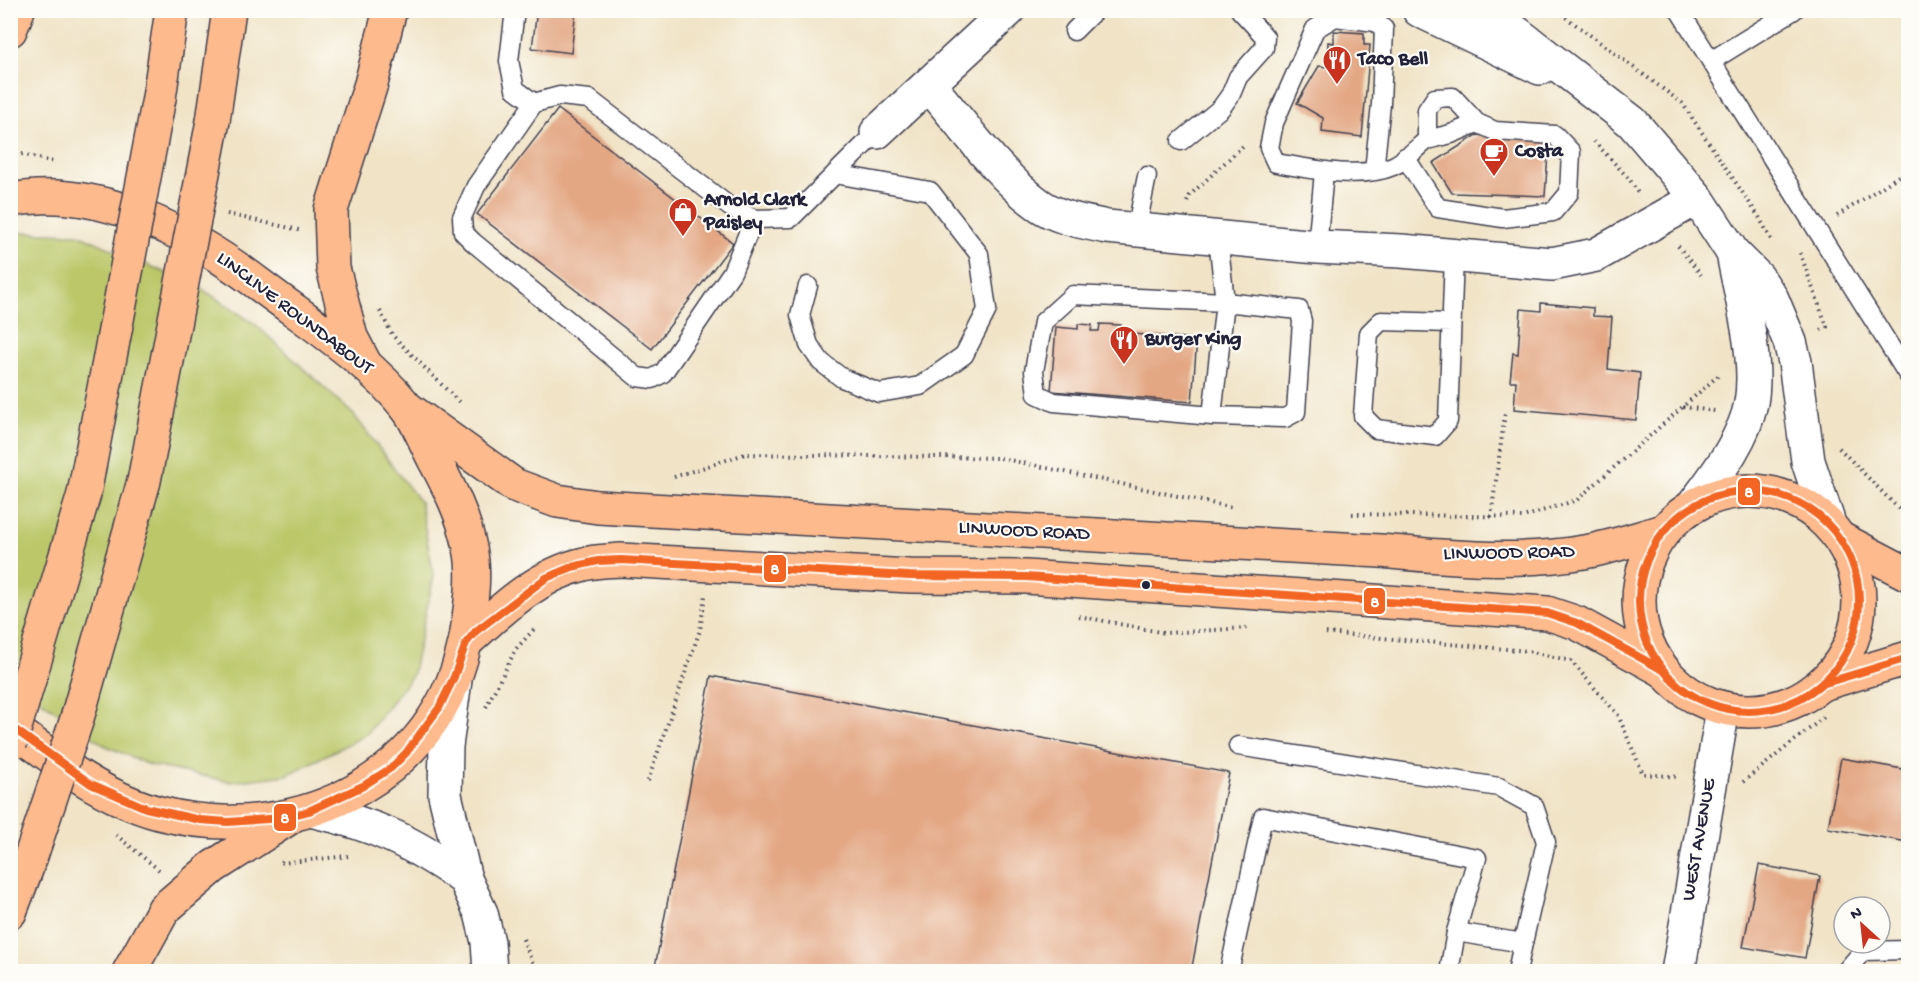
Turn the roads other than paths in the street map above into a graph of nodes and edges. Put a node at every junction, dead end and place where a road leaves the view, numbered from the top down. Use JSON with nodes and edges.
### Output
{"nodes":[{"id":1,"x":18,"y":10,"type":"edge"},
{"id":2,"x":172,"y":10,"type":"edge"},
{"id":3,"x":229,"y":10,"type":"edge"},
{"id":4,"x":390,"y":10,"type":"edge"},
{"id":5,"x":515,"y":10,"type":"edge"},
{"id":6,"x":1009,"y":10,"type":"edge"},
{"id":7,"x":1095,"y":10,"type":"edge"},
{"id":8,"x":1240,"y":10,"type":"edge"},
{"id":9,"x":1419,"y":10,"type":"edge"},
{"id":10,"x":1462,"y":10,"type":"edge"},
{"id":11,"x":1487,"y":10,"type":"edge"},
{"id":12,"x":1515,"y":10,"type":"edge"},
{"id":13,"x":1679,"y":10,"type":"edge"},
{"id":14,"x":1794,"y":10,"type":"edge"},
{"id":15,"x":10,"y":30,"type":"edge"},
{"id":16,"x":1074,"y":31,"type":"dead end"},
{"id":17,"x":1711,"y":61,"type":"junction"},
{"id":18,"x":1538,"y":67,"type":"junction"},
{"id":19,"x":929,"y":85,"type":"junction"},
{"id":20,"x":1604,"y":99,"type":"junction"},
{"id":21,"x":534,"y":103,"type":"junction"},
{"id":22,"x":1478,"y":123,"type":"junction"},
{"id":23,"x":877,"y":132,"type":"joint"},
{"id":24,"x":1427,"y":140,"type":"junction"},
{"id":25,"x":1181,"y":141,"type":"dead end"},
{"id":26,"x":1405,"y":157,"type":"junction"},
{"id":27,"x":1374,"y":171,"type":"junction"},
{"id":28,"x":1324,"y":172,"type":"junction"},
{"id":29,"x":835,"y":174,"type":"junction"},
{"id":30,"x":1147,"y":176,"type":"dead end"},
{"id":31,"x":1697,"y":198,"type":"junction"},
{"id":32,"x":10,"y":200,"type":"edge"},
{"id":33,"x":754,"y":219,"type":"junction"},
{"id":34,"x":1136,"y":231,"type":"junction"},
{"id":35,"x":1218,"y":238,"type":"junction"},
{"id":36,"x":1317,"y":247,"type":"junction"},
{"id":37,"x":1733,"y":253,"type":"junction"},
{"id":38,"x":1454,"y":256,"type":"junction"},
{"id":39,"x":808,"y":286,"type":"dead end"},
{"id":40,"x":1225,"y":302,"type":"junction"},
{"id":41,"x":1451,"y":324,"type":"junction"},
{"id":42,"x":365,"y":364,"type":"junction"},
{"id":43,"x":1908,"y":375,"type":"edge"},
{"id":44,"x":408,"y":409,"type":"junction"},
{"id":45,"x":1212,"y":416,"type":"junction"},
{"id":46,"x":1693,"y":506,"type":"junction"},
{"id":47,"x":1664,"y":531,"type":"junction"},
{"id":48,"x":1835,"y":532,"type":"junction"},
{"id":49,"x":1908,"y":574,"type":"edge"},
{"id":50,"x":467,"y":641,"type":"junction"},
{"id":51,"x":1908,"y":658,"type":"edge"},
{"id":52,"x":1661,"y":669,"type":"junction"},
{"id":53,"x":455,"y":676,"type":"junction"},
{"id":54,"x":1826,"y":698,"type":"junction"},
{"id":55,"x":1724,"y":709,"type":"junction"},
{"id":56,"x":10,"y":726,"type":"edge"},
{"id":57,"x":10,"y":744,"type":"edge"},
{"id":58,"x":1238,"y":746,"type":"dead end"},
{"id":59,"x":302,"y":814,"type":"junction"},
{"id":60,"x":465,"y":879,"type":"junction"},
{"id":61,"x":10,"y":912,"type":"edge"},
{"id":62,"x":1456,"y":932,"type":"junction"},
{"id":63,"x":1523,"y":943,"type":"junction"},
{"id":64,"x":1908,"y":950,"type":"edge"},
{"id":65,"x":1684,"y":970,"type":"edge"},
{"id":66,"x":129,"y":972,"type":"edge"},
{"id":67,"x":490,"y":972,"type":"edge"},
{"id":68,"x":1229,"y":972,"type":"edge"},
{"id":69,"x":1449,"y":972,"type":"edge"},
{"id":70,"x":1517,"y":972,"type":"edge"},
{"id":71,"x":1845,"y":972,"type":"edge"}],
"edges":[{"from":1,"to":15,"type":"main road"},
{"from":2,"to":57,"type":"main road","bridge":true},
{"from":3,"to":61,"type":"main road","bridge":true},
{"from":4,"to":42,"type":"main road"},
{"from":5,"to":21,"type":"lane"},
{"from":6,"to":19,"type":"street"},
{"from":7,"to":16,"type":"lane"},
{"from":8,"to":25,"type":"lane"},
{"from":9,"to":18,"type":"street"},
{"from":10,"to":18,"type":"lane"},
{"from":11,"to":20,"type":"street"},
{"from":12,"to":20,"type":"lane"},
{"from":13,"to":17,"type":"lane"},
{"from":14,"to":17,"type":"lane"},
{"from":17,"to":43,"type":"lane"},
{"from":18,"to":20,"type":"street"},
{"from":19,"to":23,"type":"street"},
{"from":19,"to":34,"type":"street"},
{"from":20,"to":31,"type":"street"},
{"from":21,"to":33,"type":"lane"},
{"from":21,"to":33,"type":"lane"},
{"from":22,"to":24,"type":"lane"},
{"from":22,"to":24,"type":"lane"},
{"from":22,"to":26,"type":"lane"},
{"from":23,"to":29,"type":"lane"},
{"from":24,"to":26,"type":"lane"},
{"from":26,"to":27,"type":"lane"},
{"from":27,"to":28,"type":"lane"},
{"from":27,"to":28,"type":"lane"},
{"from":28,"to":36,"type":"lane"},
{"from":29,"to":33,"type":"lane"},
{"from":29,"to":39,"type":"lane"},
{"from":30,"to":34,"type":"lane"},
{"from":31,"to":37,"type":"street"},
{"from":31,"to":38,"type":"street"},
{"from":32,"to":42,"type":"main road","name":"LINCLIVE ROUNDABOUT"},
{"from":34,"to":35,"type":"street"},
{"from":35,"to":36,"type":"street"},
{"from":35,"to":40,"type":"lane"},
{"from":36,"to":38,"type":"street"},
{"from":37,"to":46,"type":"street"},
{"from":37,"to":48,"type":"street"},
{"from":38,"to":41,"type":"lane"},
{"from":40,"to":45,"type":"lane"},
{"from":40,"to":45,"type":"lane"},
{"from":40,"to":45,"type":"lane"},
{"from":41,"to":41,"type":"lane"},
{"from":42,"to":44,"type":"main road","name":"LINCLIVE ROUNDABOUT"},
{"from":44,"to":47,"type":"main road","name":"LINWOOD ROAD"},
{"from":44,"to":50,"type":"main road","name":"LINCLIVE ROUNDABOUT"},
{"from":46,"to":47,"type":"main road"},
{"from":46,"to":48,"type":"main road"},
{"from":47,"to":52,"type":"main road"},
{"from":48,"to":49,"type":"main road"},
{"from":48,"to":54,"type":"main road"},
{"from":50,"to":52,"type":"main road"},
{"from":50,"to":53,"type":"main road","name":"LINCLIVE ROUNDABOUT"},
{"from":51,"to":54,"type":"main road"},
{"from":52,"to":55,"type":"main road"},
{"from":53,"to":59,"type":"main road","name":"LINCLIVE ROUNDABOUT"},
{"from":53,"to":60,"type":"street"},
{"from":54,"to":55,"type":"main road"},
{"from":55,"to":65,"type":"street","name":"WEST AVENUE"},
{"from":56,"to":59,"type":"main road","name":"LINCLIVE ROUNDABOUT"},
{"from":58,"to":63,"type":"lane"},
{"from":59,"to":60,"type":"street"},
{"from":59,"to":66,"type":"main road"},
{"from":60,"to":67,"type":"street"},
{"from":62,"to":63,"type":"lane"},
{"from":62,"to":68,"type":"lane"},
{"from":62,"to":69,"type":"lane"},
{"from":63,"to":70,"type":"lane"},
{"from":64,"to":71,"type":"lane"}]}
